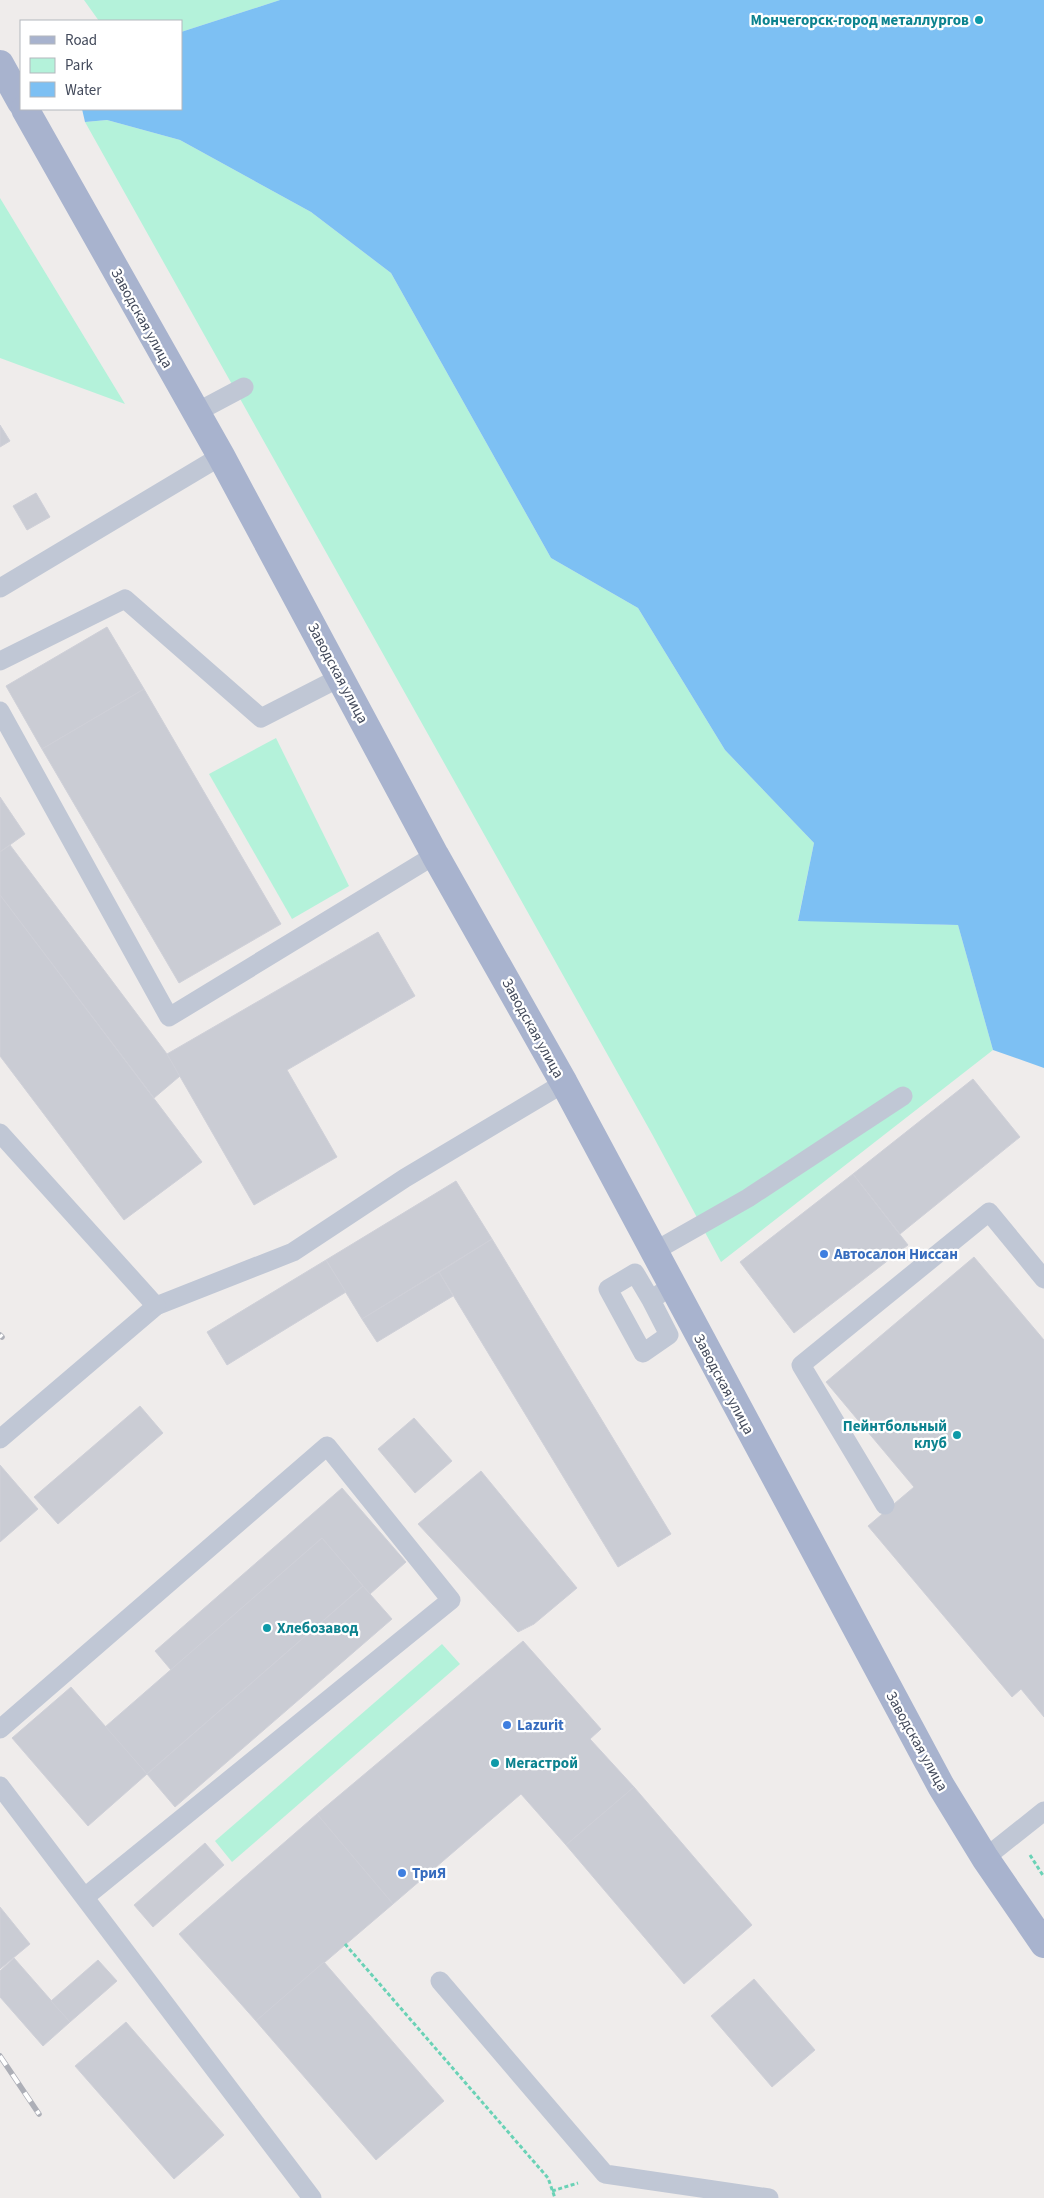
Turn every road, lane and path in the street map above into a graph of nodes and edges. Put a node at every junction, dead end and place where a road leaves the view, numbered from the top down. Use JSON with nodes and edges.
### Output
{"nodes":[{"id":1,"x":0,"y":64,"type":"edge"},
{"id":2,"x":20,"y":100,"type":"edge"},
{"id":3,"x":26,"y":110,"type":"edge"},
{"id":4,"x":244,"y":387,"type":"dead end"},
{"id":5,"x":195,"y":413,"type":"junction"},
{"id":6,"x":221,"y":456,"type":"junction"},
{"id":7,"x":0,"y":588,"type":"edge"},
{"id":8,"x":0,"y":661,"type":"edge"},
{"id":9,"x":340,"y":677,"type":"junction"},
{"id":10,"x":0,"y":711,"type":"edge"},
{"id":11,"x":435,"y":855,"type":"junction"},
{"id":12,"x":564,"y":1083,"type":"junction"},
{"id":13,"x":903,"y":1096,"type":"dead end"},
{"id":14,"x":0,"y":1132,"type":"edge"},
{"id":15,"x":653,"y":1252,"type":"junction"},
{"id":16,"x":1044,"y":1279,"type":"edge"},
{"id":17,"x":156,"y":1306,"type":"junction"},
{"id":18,"x":0,"y":1439,"type":"edge"},
{"id":19,"x":885,"y":1505,"type":"dead end"},
{"id":20,"x":0,"y":1729,"type":"edge"},
{"id":21,"x":0,"y":1786,"type":"edge"},
{"id":22,"x":1044,"y":1811,"type":"edge"},
{"id":23,"x":985,"y":1858,"type":"junction"},
{"id":24,"x":85,"y":1897,"type":"junction"},
{"id":25,"x":345,"y":1944,"type":"dead end"},
{"id":26,"x":1044,"y":1944,"type":"edge"},
{"id":27,"x":440,"y":1981,"type":"dead end"},
{"id":28,"x":312,"y":2198,"type":"edge"},
{"id":29,"x":555,"y":2198,"type":"edge"},
{"id":30,"x":769,"y":2198,"type":"edge"}],
"edges":[{"from":1,"to":2,"type":"main road"},
{"from":3,"to":5,"type":"main road","name":"Заводская улица"},
{"from":4,"to":5,"type":"lane"},
{"from":5,"to":6,"type":"main road","name":"Заводская улица"},
{"from":6,"to":7,"type":"lane"},
{"from":6,"to":9,"type":"main road","name":"Заводская улица"},
{"from":8,"to":9,"type":"lane"},
{"from":9,"to":11,"type":"main road","name":"Заводская улица"},
{"from":10,"to":11,"type":"lane"},
{"from":11,"to":12,"type":"main road","name":"Заводская улица"},
{"from":12,"to":15,"type":"main road","name":"Заводская улица"},
{"from":12,"to":17,"type":"lane"},
{"from":13,"to":15,"type":"lane"},
{"from":14,"to":17,"type":"lane"},
{"from":15,"to":23,"type":"main road","name":"Заводская улица"},
{"from":16,"to":19,"type":"lane"},
{"from":17,"to":18,"type":"lane"},
{"from":20,"to":24,"type":"lane"},
{"from":21,"to":24,"type":"lane"},
{"from":22,"to":23,"type":"lane"},
{"from":23,"to":26,"type":"main road","name":"Заводская улица"},
{"from":24,"to":28,"type":"lane"},
{"from":25,"to":29,"type":"path"},
{"from":27,"to":30,"type":"lane"}]}
